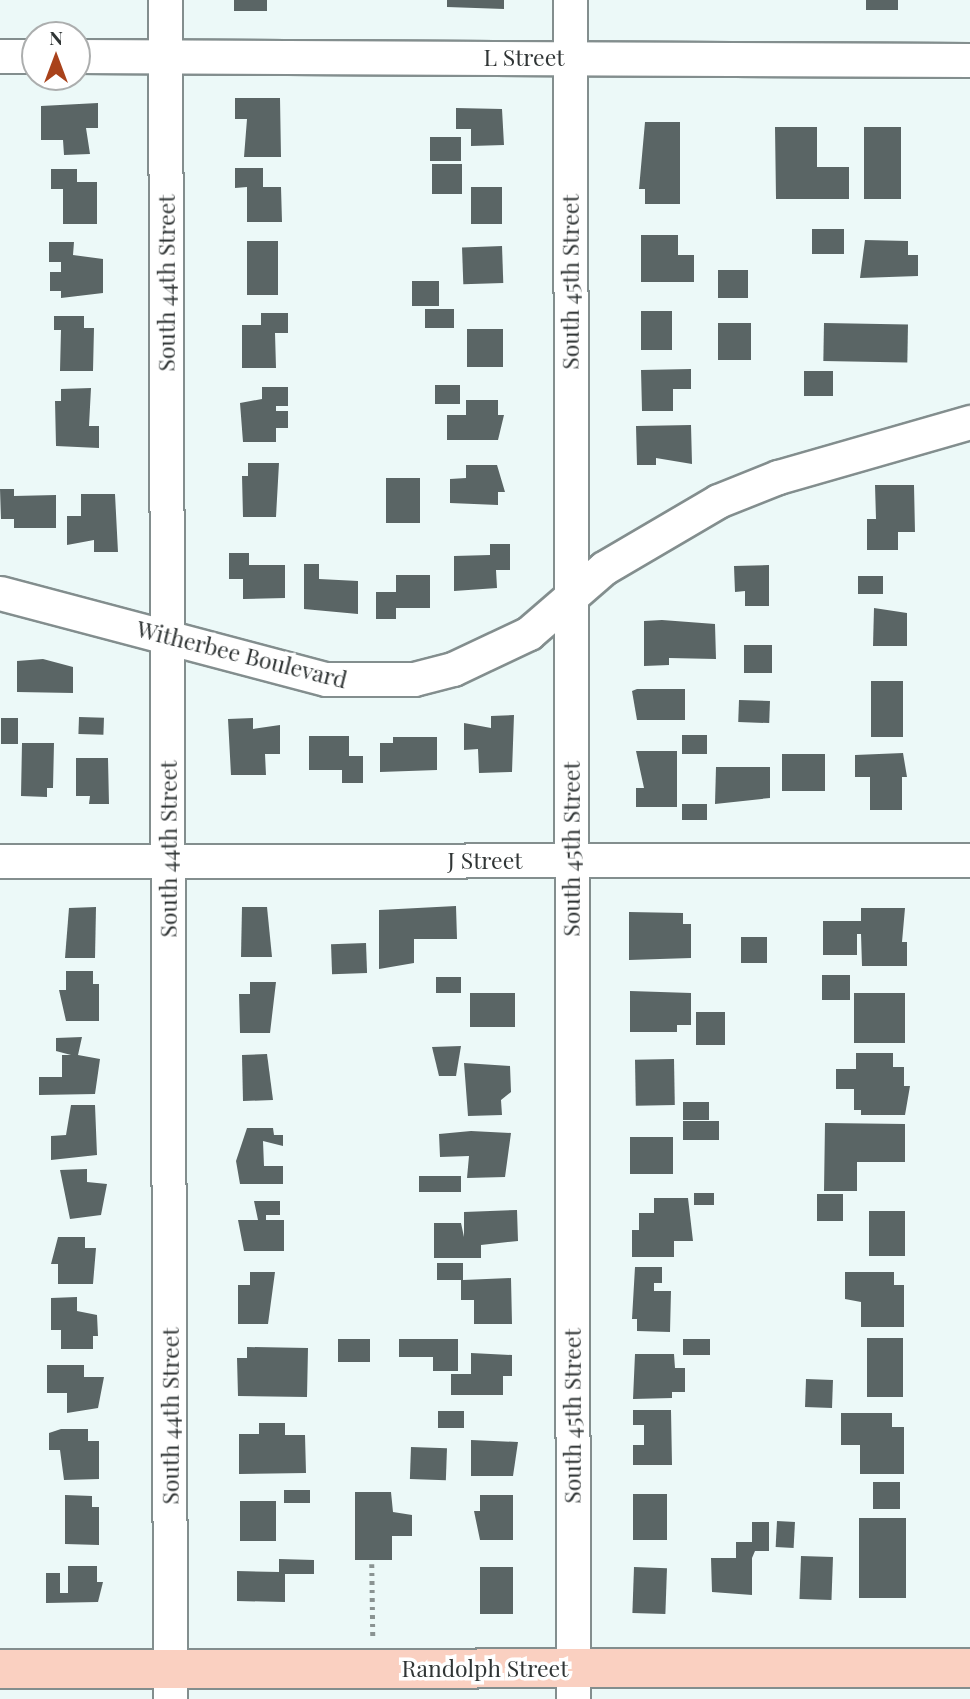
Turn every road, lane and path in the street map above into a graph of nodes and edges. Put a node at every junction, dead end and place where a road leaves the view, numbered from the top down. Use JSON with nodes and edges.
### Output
{"nodes":[{"id":1,"x":166,"y":0,"type":"edge"},
{"id":2,"x":570,"y":0,"type":"edge"},
{"id":3,"x":0,"y":56,"type":"edge"},
{"id":4,"x":21,"y":56,"type":"edge"},
{"id":5,"x":91,"y":56,"type":"edge"},
{"id":6,"x":166,"y":57,"type":"junction"},
{"id":7,"x":570,"y":57,"type":"junction"},
{"id":8,"x":970,"y":60,"type":"edge"},
{"id":9,"x":970,"y":422,"type":"edge"},
{"id":10,"x":0,"y":593,"type":"edge"},
{"id":11,"x":571,"y":596,"type":"junction"},
{"id":12,"x":166,"y":637,"type":"junction"},
{"id":13,"x":0,"y":860,"type":"edge"},
{"id":14,"x":169,"y":860,"type":"junction"},
{"id":15,"x":570,"y":860,"type":"junction"},
{"id":16,"x":970,"y":860,"type":"edge"},
{"id":17,"x":372,"y":1564,"type":"dead end"},
{"id":18,"x":373,"y":1632,"type":"dead end"},
{"id":19,"x":970,"y":1668,"type":"edge"},
{"id":20,"x":0,"y":1669,"type":"edge"},
{"id":21,"x":170,"y":1684,"type":"edge"},
{"id":22,"x":573,"y":1684,"type":"edge"}],
"edges":[{"from":1,"to":6,"type":"street","name":"South 44th Street"},
{"from":2,"to":7,"type":"street","name":"South 45th Street"},
{"from":3,"to":4,"type":"street"},
{"from":5,"to":6,"type":"street","name":"L Street"},
{"from":6,"to":7,"type":"street","name":"L Street"},
{"from":6,"to":12,"type":"street","name":"South 44th Street"},
{"from":7,"to":8,"type":"street","name":"L Street"},
{"from":7,"to":11,"type":"street","name":"South 45th Street"},
{"from":9,"to":11,"type":"street","name":"Witherbee Boulevard"},
{"from":10,"to":12,"type":"street","name":"Witherbee Boulevard"},
{"from":11,"to":12,"type":"street","name":"Witherbee Boulevard"},
{"from":11,"to":15,"type":"street","name":"South 45th Street"},
{"from":12,"to":14,"type":"street","name":"South 44th Street"},
{"from":13,"to":14,"type":"street","name":"J Street"},
{"from":14,"to":15,"type":"street","name":"J Street"},
{"from":14,"to":21,"type":"street","name":"South 44th Street"},
{"from":15,"to":16,"type":"street","name":"J Street"},
{"from":15,"to":22,"type":"street","name":"South 45th Street"},
{"from":17,"to":18,"type":"path"},
{"from":19,"to":22,"type":"main road","name":"Randolph Street"},
{"from":20,"to":21,"type":"main road","name":"Randolph Street"},
{"from":21,"to":22,"type":"main road","name":"Randolph Street"}]}
